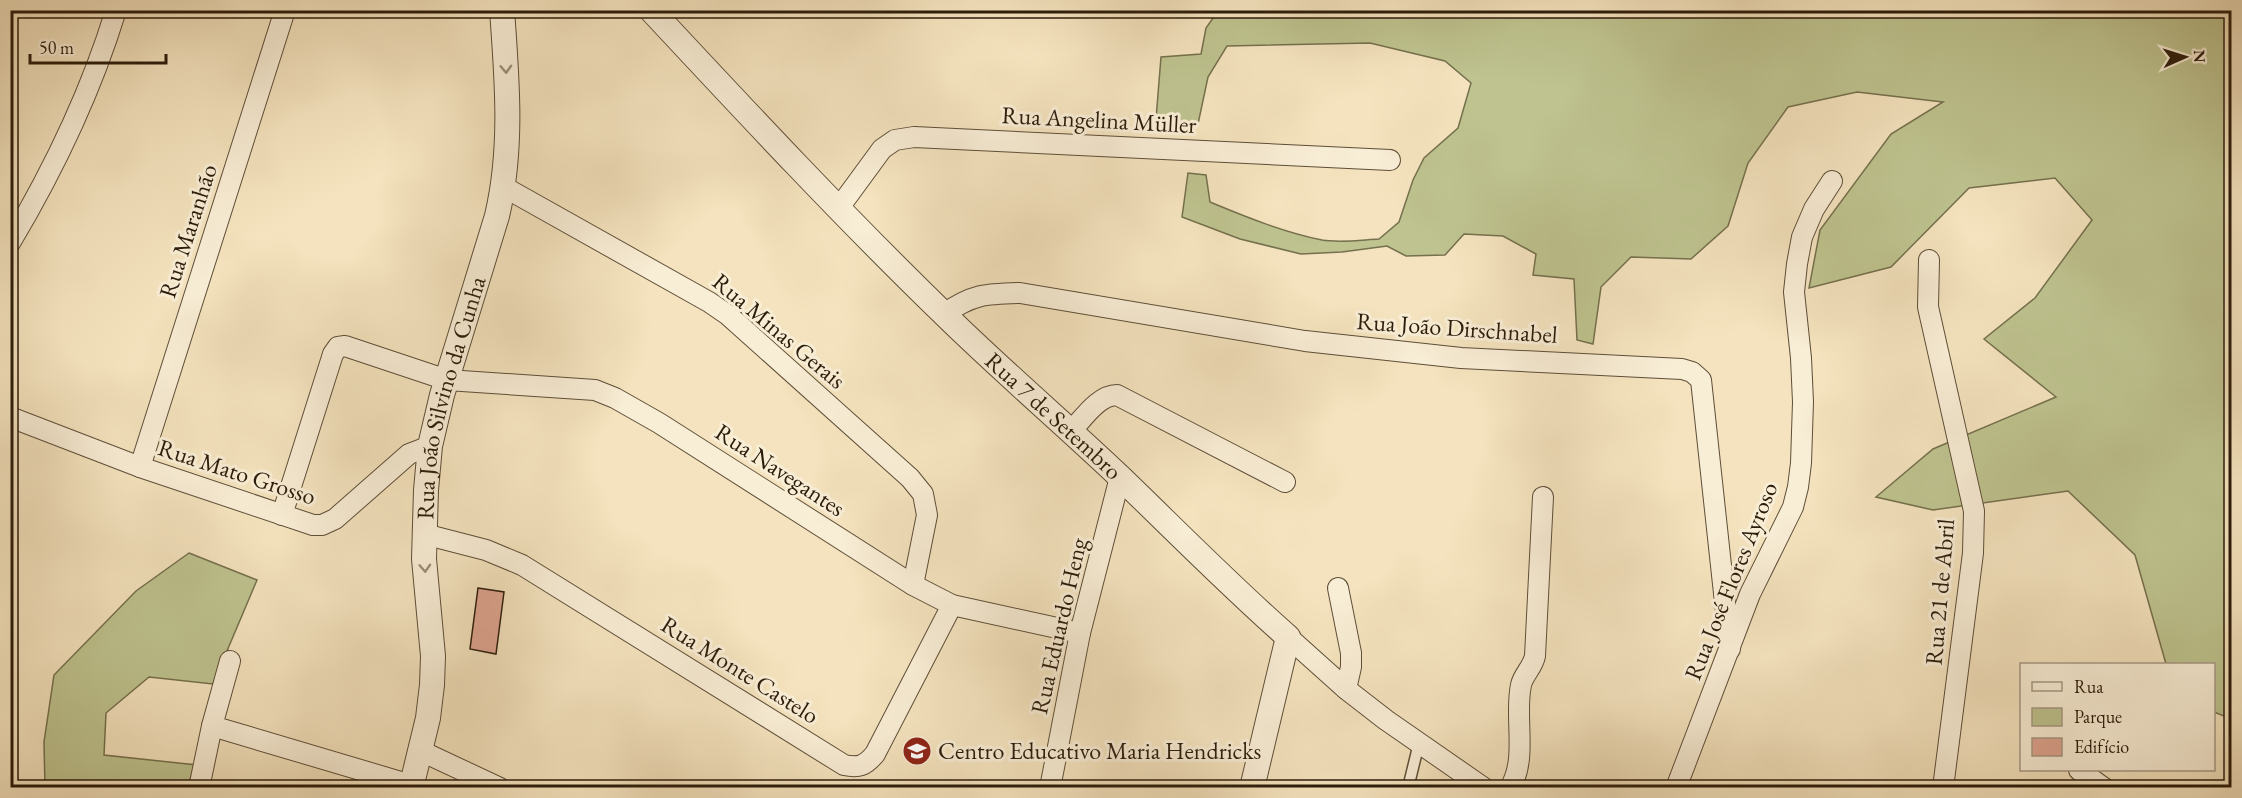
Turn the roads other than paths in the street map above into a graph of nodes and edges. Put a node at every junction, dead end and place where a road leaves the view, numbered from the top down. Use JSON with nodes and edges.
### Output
{"nodes":[{"id":1,"x":116,"y":10,"type":"edge"},
{"id":2,"x":285,"y":10,"type":"edge"},
{"id":3,"x":502,"y":10,"type":"edge"},
{"id":4,"x":651,"y":10,"type":"edge"},
{"id":5,"x":1390,"y":160,"type":"dead end"},
{"id":6,"x":1832,"y":181,"type":"dead end"},
{"id":7,"x":504,"y":187,"type":"junction"},
{"id":8,"x":838,"y":209,"type":"junction"},
{"id":9,"x":10,"y":243,"type":"edge"},
{"id":10,"x":1929,"y":260,"type":"dead end"},
{"id":11,"x":944,"y":314,"type":"junction"},
{"id":12,"x":447,"y":380,"type":"junction"},
{"id":13,"x":10,"y":417,"type":"edge"},
{"id":14,"x":1071,"y":431,"type":"junction"},
{"id":15,"x":430,"y":446,"type":"junction"},
{"id":16,"x":140,"y":467,"type":"junction"},
{"id":17,"x":1120,"y":477,"type":"junction"},
{"id":18,"x":1285,"y":482,"type":"dead end"},
{"id":19,"x":1543,"y":497,"type":"dead end"},
{"id":20,"x":282,"y":515,"type":"junction"},
{"id":21,"x":424,"y":534,"type":"junction"},
{"id":22,"x":913,"y":585,"type":"junction"},
{"id":23,"x":1338,"y":588,"type":"dead end"},
{"id":24,"x":952,"y":605,"type":"junction"},
{"id":25,"x":1080,"y":633,"type":"junction"},
{"id":26,"x":1288,"y":637,"type":"junction"},
{"id":27,"x":1730,"y":649,"type":"junction"},
{"id":28,"x":230,"y":661,"type":"dead end"},
{"id":29,"x":1346,"y":689,"type":"junction"},
{"id":30,"x":212,"y":726,"type":"junction"},
{"id":31,"x":1419,"y":743,"type":"junction"},
{"id":32,"x":421,"y":751,"type":"junction"},
{"id":33,"x":2080,"y":771,"type":"edge"},
{"id":34,"x":411,"y":787,"type":"edge"},
{"id":35,"x":1481,"y":787,"type":"edge"},
{"id":36,"x":199,"y":788,"type":"edge"},
{"id":37,"x":500,"y":788,"type":"edge"},
{"id":38,"x":1050,"y":788,"type":"edge"},
{"id":39,"x":1252,"y":788,"type":"edge"},
{"id":40,"x":1408,"y":788,"type":"edge"},
{"id":41,"x":1510,"y":788,"type":"edge"},
{"id":42,"x":1676,"y":788,"type":"edge"},
{"id":43,"x":1943,"y":788,"type":"edge"},
{"id":44,"x":2104,"y":788,"type":"edge"}],
"edges":[{"from":1,"to":9,"type":"street"},
{"from":2,"to":16,"type":"street","name":"Rua Maranhão"},
{"from":3,"to":7,"type":"street","name":"Rua João Silvino da Cunha","one_way":true},
{"from":4,"to":8,"type":"street","name":"Rua 7 de Setembro"},
{"from":5,"to":8,"type":"street","name":"Rua Angelina Müller"},
{"from":6,"to":27,"type":"street","name":"Rua José Flores Ayroso"},
{"from":7,"to":12,"type":"street","name":"Rua João Silvino da Cunha"},
{"from":7,"to":22,"type":"street","name":"Rua Minas Gerais"},
{"from":8,"to":11,"type":"street","name":"Rua 7 de Setembro"},
{"from":10,"to":43,"type":"street","name":"Rua 21 de Abril"},
{"from":11,"to":14,"type":"street","name":"Rua 7 de Setembro"},
{"from":11,"to":27,"type":"street","name":"Rua João Dirschnabel"},
{"from":12,"to":15,"type":"street","name":"Rua João Silvino da Cunha"},
{"from":12,"to":20,"type":"street","name":"Rua Navegantes"},
{"from":12,"to":22,"type":"street","name":"Rua Navegantes"},
{"from":13,"to":16,"type":"street","name":"Rua Mato Grosso"},
{"from":14,"to":17,"type":"street","name":"Rua 7 de Setembro"},
{"from":14,"to":18,"type":"street"},
{"from":15,"to":20,"type":"street","name":"Rua Mato Grosso"},
{"from":15,"to":21,"type":"street","name":"Rua João Silvino da Cunha"},
{"from":16,"to":20,"type":"street","name":"Rua Mato Grosso"},
{"from":17,"to":25,"type":"street","name":"Rua Eduardo Heng"},
{"from":17,"to":26,"type":"street","name":"Rua 7 de Setembro"},
{"from":19,"to":41,"type":"street"},
{"from":21,"to":24,"type":"street","name":"Rua Monte Castelo"},
{"from":21,"to":32,"type":"street","name":"Rua João Silvino da Cunha","one_way":true},
{"from":22,"to":24,"type":"street","name":"Rua Navegantes"},
{"from":23,"to":29,"type":"street"},
{"from":24,"to":25,"type":"street","name":"Rua Navegantes"},
{"from":25,"to":38,"type":"street","name":"Rua Eduardo Heng"},
{"from":26,"to":29,"type":"street","name":"Rua 7 de Setembro"},
{"from":26,"to":39,"type":"street"},
{"from":27,"to":42,"type":"street","name":"Rua José Flores Ayroso"},
{"from":28,"to":30,"type":"street"},
{"from":29,"to":31,"type":"street","name":"Rua 7 de Setembro"},
{"from":30,"to":34,"type":"street"},
{"from":30,"to":36,"type":"street"},
{"from":31,"to":35,"type":"street","name":"Rua 7 de Setembro"},
{"from":31,"to":40,"type":"lane"},
{"from":32,"to":34,"type":"street","name":"Rua João Silvino da Cunha"},
{"from":32,"to":37,"type":"street"},
{"from":33,"to":44,"type":"street"}]}
